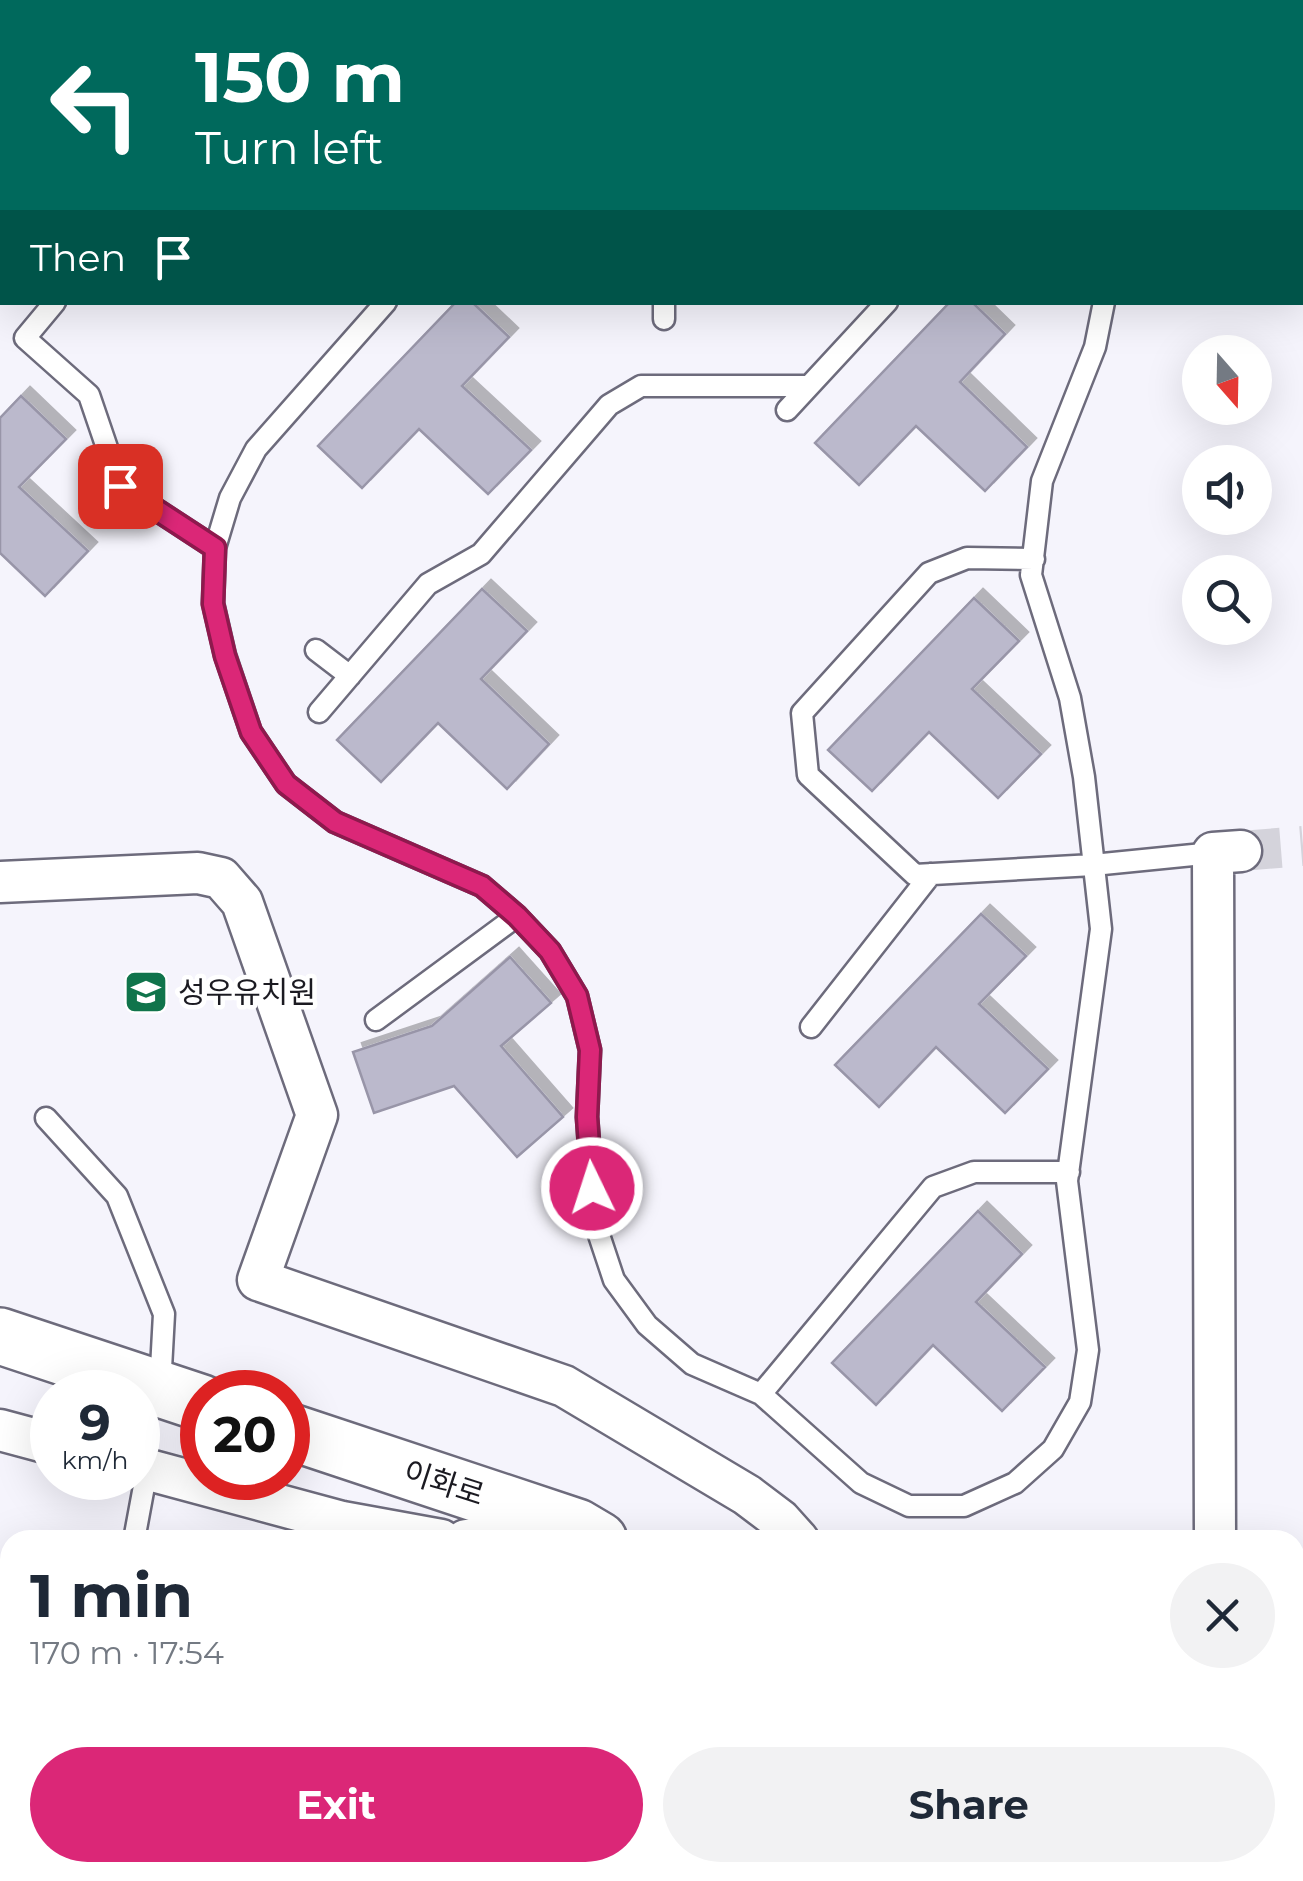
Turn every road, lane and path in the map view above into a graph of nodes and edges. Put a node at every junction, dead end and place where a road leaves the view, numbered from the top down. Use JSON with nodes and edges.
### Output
{"nodes":[{"id":1,"x":53,"y":305,"type":"edge"},
{"id":2,"x":383,"y":305,"type":"edge"},
{"id":3,"x":884,"y":305,"type":"edge"},
{"id":4,"x":1103,"y":305,"type":"edge"},
{"id":5,"x":810,"y":386,"type":"junction"},
{"id":6,"x":787,"y":410,"type":"dead end"},
{"id":7,"x":215,"y":548,"type":"junction"},
{"id":8,"x":1034,"y":559,"type":"junction"},
{"id":9,"x":316,"y":650,"type":"dead end"},
{"id":10,"x":350,"y":676,"type":"junction"},
{"id":11,"x":318,"y":712,"type":"dead end"},
{"id":12,"x":1227,"y":852,"type":"joint"},
{"id":13,"x":1094,"y":866,"type":"junction"},
{"id":14,"x":932,"y":874,"type":"junction"},
{"id":15,"x":0,"y":882,"type":"edge"},
{"id":16,"x":517,"y":916,"type":"junction"},
{"id":17,"x":376,"y":1020,"type":"dead end"},
{"id":18,"x":811,"y":1027,"type":"dead end"},
{"id":19,"x":46,"y":1118,"type":"dead end"},
{"id":20,"x":1069,"y":1172,"type":"junction"},
{"id":21,"x":0,"y":1336,"type":"edge"},
{"id":22,"x":180,"y":1391,"type":"edge"},
{"id":23,"x":761,"y":1394,"type":"junction"},
{"id":24,"x":180,"y":1396,"type":"edge"},
{"id":25,"x":0,"y":1430,"type":"edge"},
{"id":26,"x":30,"y":1438,"type":"edge"},
{"id":27,"x":310,"y":1439,"type":"edge"},
{"id":28,"x":160,"y":1474,"type":"edge"},
{"id":29,"x":139,"y":1500,"type":"edge"},
{"id":30,"x":135,"y":1530,"type":"edge"},
{"id":31,"x":386,"y":1530,"type":"edge"},
{"id":32,"x":576,"y":1530,"type":"edge"},
{"id":33,"x":789,"y":1530,"type":"edge"},
{"id":34,"x":1215,"y":1530,"type":"edge"}],
"edges":[{"from":1,"to":7,"type":"lane"},
{"from":2,"to":7,"type":"lane"},
{"from":3,"to":5,"type":"lane"},
{"from":4,"to":8,"type":"lane"},
{"from":5,"to":6,"type":"lane"},
{"from":5,"to":10,"type":"lane"},
{"from":7,"to":16,"type":"lane"},
{"from":8,"to":13,"type":"lane"},
{"from":8,"to":14,"type":"lane"},
{"from":9,"to":10,"type":"lane"},
{"from":10,"to":11,"type":"lane"},
{"from":12,"to":13,"type":"lane"},
{"from":12,"to":34,"type":"street"},
{"from":13,"to":14,"type":"lane"},
{"from":13,"to":20,"type":"lane"},
{"from":14,"to":18,"type":"lane"},
{"from":15,"to":33,"type":"street"},
{"from":16,"to":17,"type":"lane"},
{"from":16,"to":23,"type":"lane"},
{"from":19,"to":22,"type":"lane"},
{"from":20,"to":23,"type":"lane"},
{"from":20,"to":23,"type":"lane"},
{"from":21,"to":24,"type":"main road"},
{"from":25,"to":26,"type":"street"},
{"from":27,"to":32,"type":"main road","name":"이화로"},
{"from":28,"to":31,"type":"street"},
{"from":29,"to":30,"type":"lane"}]}
